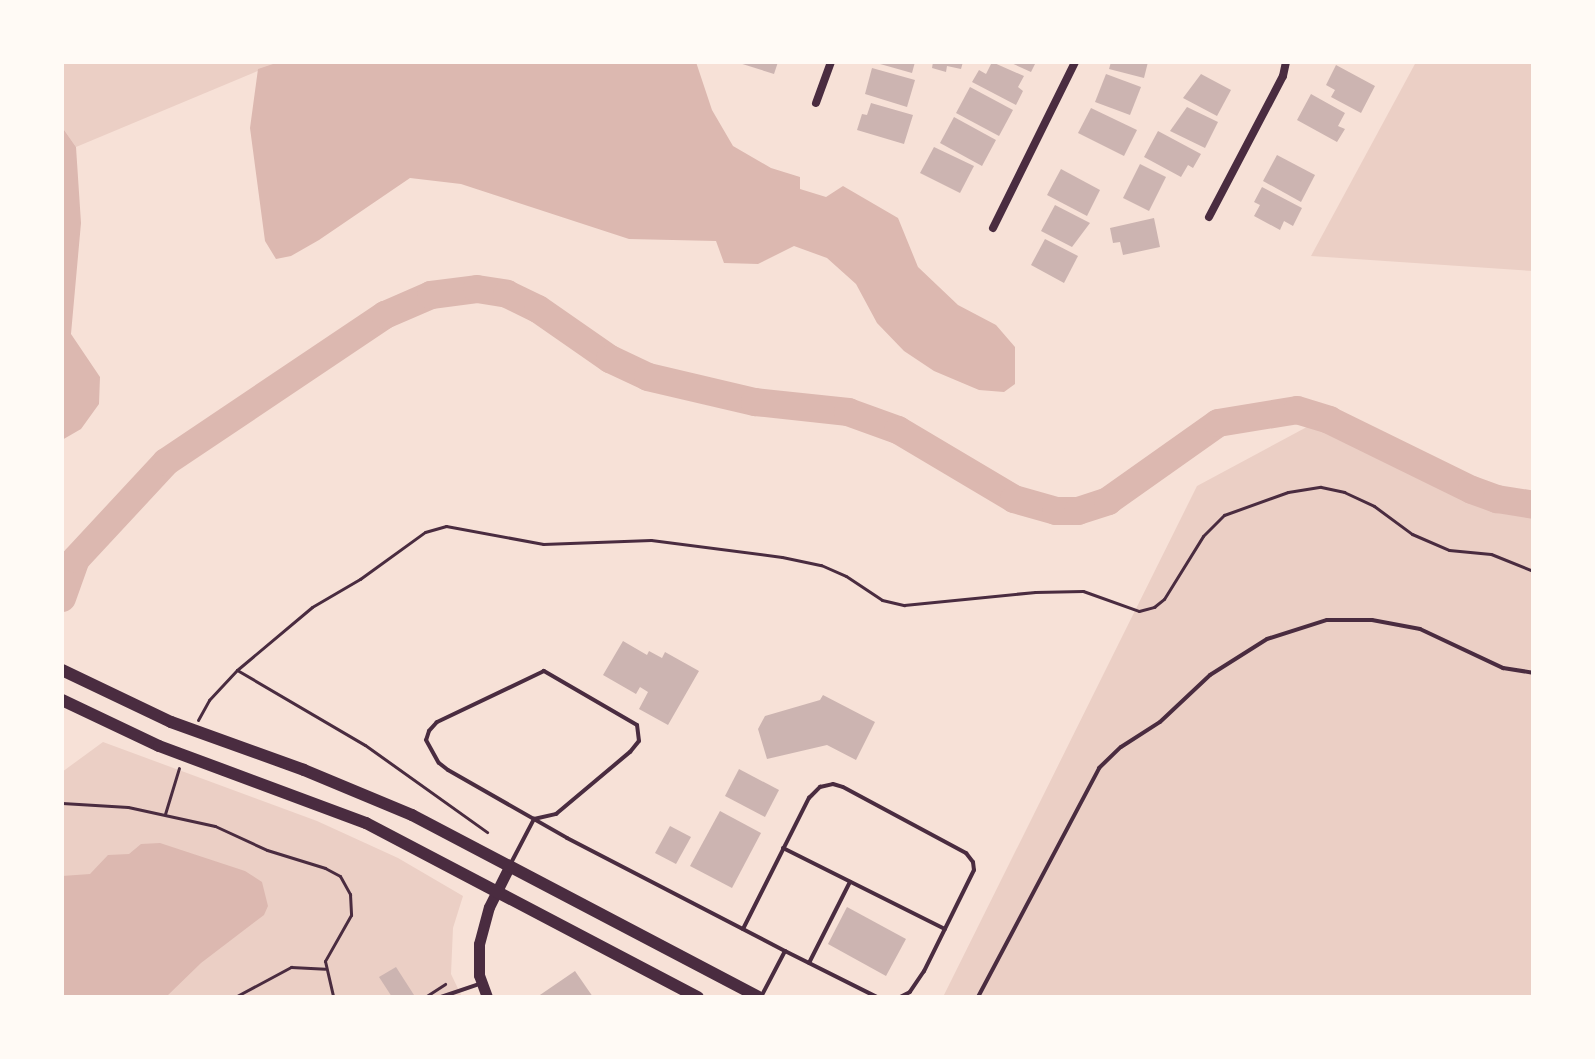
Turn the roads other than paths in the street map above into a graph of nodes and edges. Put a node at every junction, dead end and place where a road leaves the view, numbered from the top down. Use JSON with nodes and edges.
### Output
{"nodes":[{"id":1,"x":831,"y":62,"type":"edge"},
{"id":2,"x":1075,"y":62,"type":"edge"},
{"id":3,"x":1286,"y":62,"type":"edge"},
{"id":4,"x":816,"y":103,"type":"dead end"},
{"id":5,"x":1209,"y":217,"type":"dead end"},
{"id":6,"x":993,"y":228,"type":"dead end"},
{"id":7,"x":62,"y":670,"type":"edge"},
{"id":8,"x":1533,"y":673,"type":"edge"},
{"id":9,"x":62,"y":700,"type":"edge"},
{"id":10,"x":534,"y":819,"type":"junction"},
{"id":11,"x":783,"y":848,"type":"junction"},
{"id":12,"x":509,"y":867,"type":"junction"},
{"id":13,"x":850,"y":882,"type":"junction"},
{"id":14,"x":497,"y":891,"type":"junction"},
{"id":15,"x":743,"y":929,"type":"junction"},
{"id":16,"x":945,"y":929,"type":"junction"},
{"id":17,"x":785,"y":951,"type":"junction"},
{"id":18,"x":809,"y":963,"type":"junction"},
{"id":19,"x":481,"y":983,"type":"junction"},
{"id":20,"x":441,"y":997,"type":"edge"},
{"id":21,"x":487,"y":997,"type":"edge"},
{"id":22,"x":698,"y":997,"type":"edge"},
{"id":23,"x":760,"y":997,"type":"edge"},
{"id":24,"x":877,"y":997,"type":"edge"},
{"id":25,"x":900,"y":997,"type":"edge"},
{"id":26,"x":978,"y":997,"type":"edge"}],
"edges":[{"from":1,"to":4,"type":"street"},
{"from":2,"to":6,"type":"street"},
{"from":3,"to":5,"type":"street"},
{"from":7,"to":12,"type":"main road"},
{"from":8,"to":26,"type":"lane"},
{"from":9,"to":14,"type":"main road"},
{"from":10,"to":10,"type":"lane"},
{"from":10,"to":12,"type":"lane"},
{"from":10,"to":15,"type":"lane"},
{"from":11,"to":13,"type":"lane"},
{"from":11,"to":15,"type":"lane"},
{"from":11,"to":16,"type":"lane"},
{"from":12,"to":14,"type":"street"},
{"from":12,"to":23,"type":"main road"},
{"from":13,"to":16,"type":"lane"},
{"from":13,"to":18,"type":"lane"},
{"from":14,"to":19,"type":"street"},
{"from":14,"to":22,"type":"main road"},
{"from":15,"to":17,"type":"lane"},
{"from":16,"to":25,"type":"lane"},
{"from":17,"to":18,"type":"lane"},
{"from":17,"to":23,"type":"lane"},
{"from":18,"to":24,"type":"lane"},
{"from":19,"to":20,"type":"lane"},
{"from":19,"to":21,"type":"street"}]}
